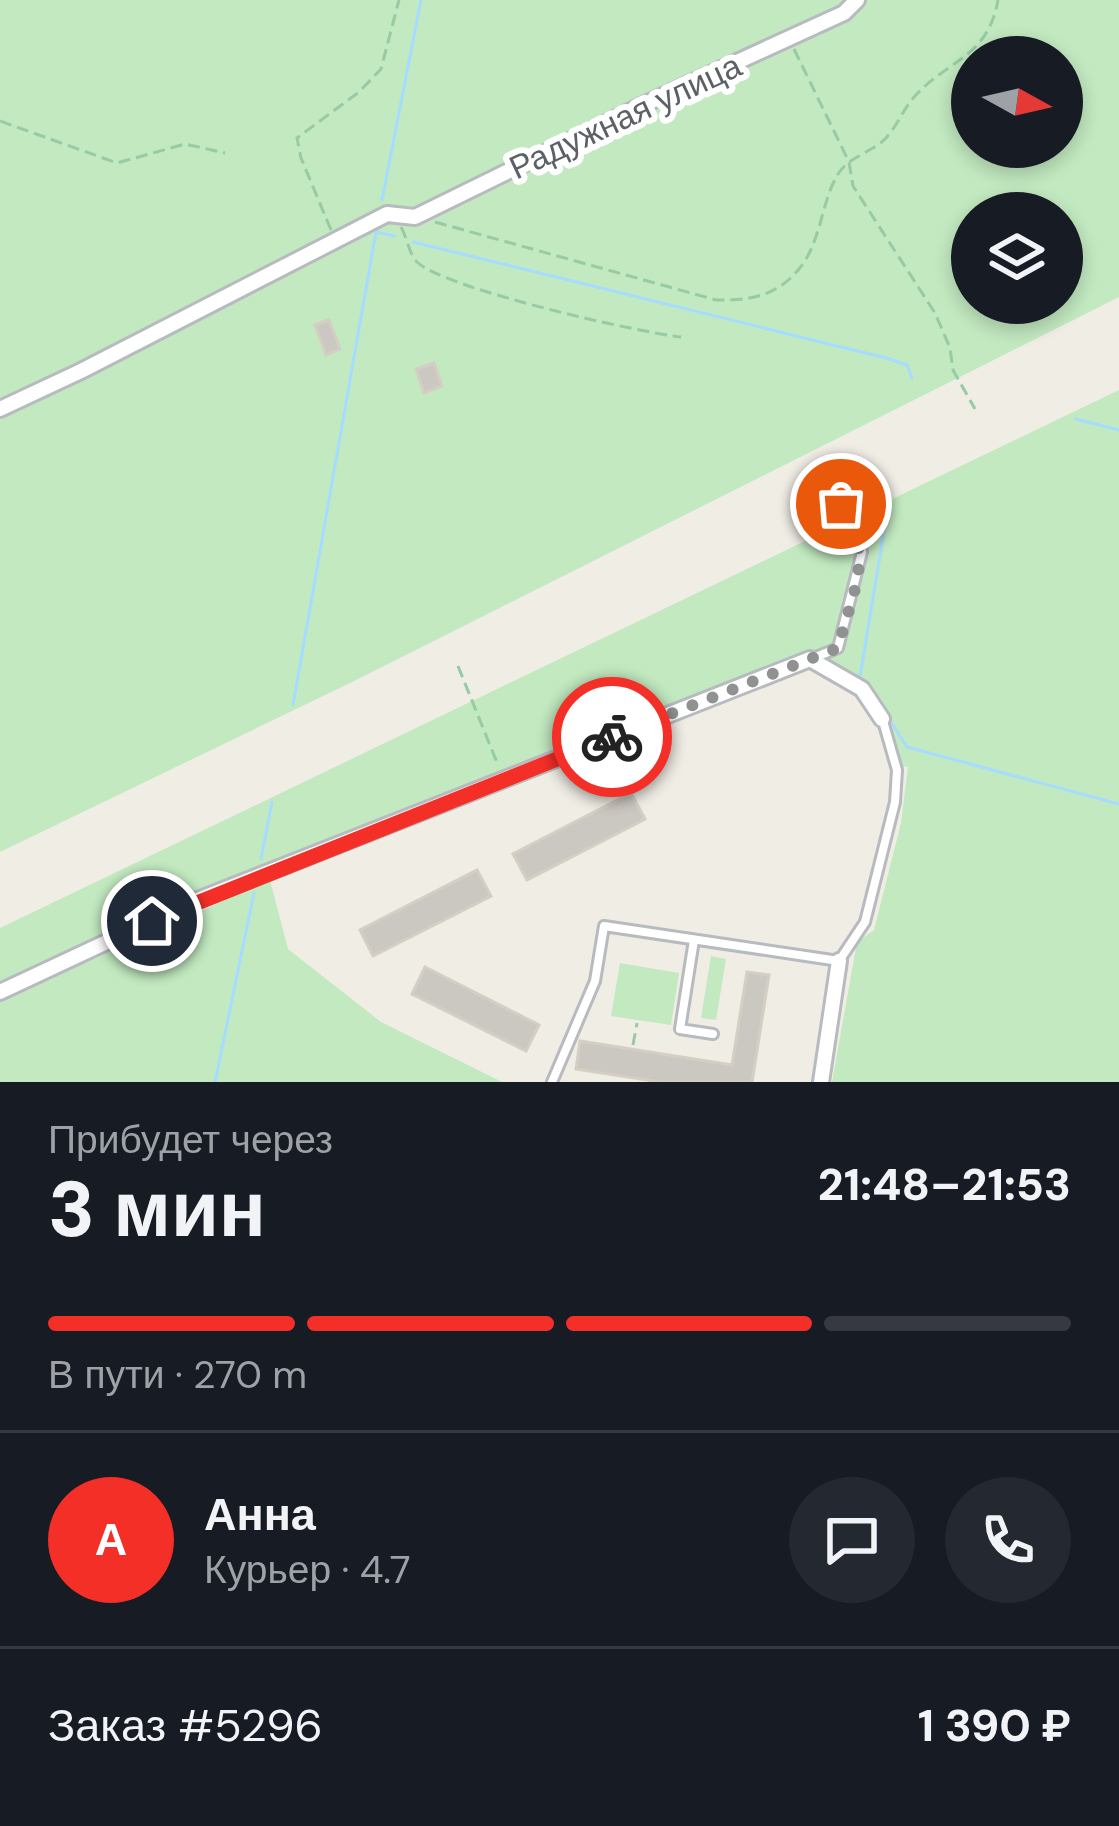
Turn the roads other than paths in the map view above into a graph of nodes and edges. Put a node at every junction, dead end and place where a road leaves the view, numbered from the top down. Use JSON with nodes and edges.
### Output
{"nodes":[{"id":1,"x":856,"y":0,"type":"edge"},
{"id":2,"x":0,"y":409,"type":"edge"},
{"id":3,"x":827,"y":482,"type":"dead end"},
{"id":4,"x":810,"y":659,"type":"junction"},
{"id":5,"x":882,"y":719,"type":"joint"},
{"id":6,"x":694,"y":940,"type":"junction"},
{"id":7,"x":838,"y":962,"type":"junction"},
{"id":8,"x":0,"y":992,"type":"edge"},
{"id":9,"x":713,"y":1034,"type":"dead end"},
{"id":10,"x":552,"y":1082,"type":"edge"},
{"id":11,"x":821,"y":1082,"type":"edge"}],
"edges":[{"from":1,"to":2,"type":"street","name":"Радужная улица"},
{"from":3,"to":4,"type":"lane"},
{"from":4,"to":5,"type":"street"},
{"from":4,"to":8,"type":"street"},
{"from":5,"to":7,"type":"lane"},
{"from":6,"to":7,"type":"lane"},
{"from":6,"to":9,"type":"lane"},
{"from":6,"to":10,"type":"lane"},
{"from":7,"to":11,"type":"street"}]}
